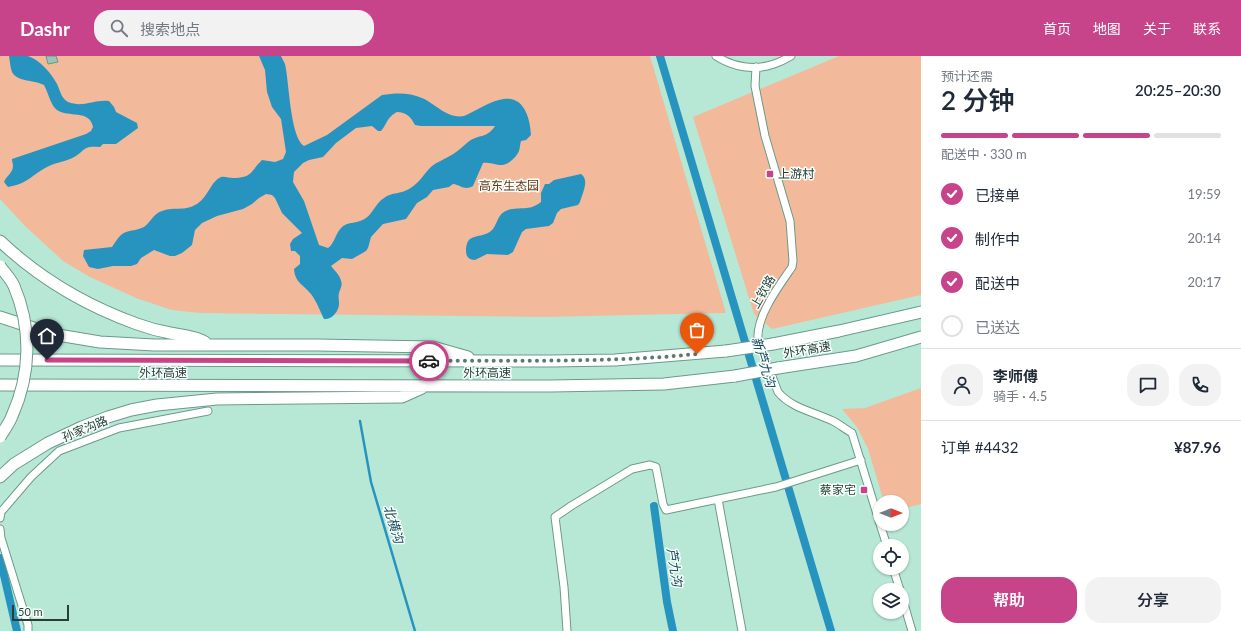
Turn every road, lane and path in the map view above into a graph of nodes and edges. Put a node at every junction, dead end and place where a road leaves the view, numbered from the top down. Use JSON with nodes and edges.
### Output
{"nodes":[{"id":1,"x":716,"y":56,"type":"edge"},
{"id":2,"x":791,"y":56,"type":"edge"},
{"id":3,"x":756,"y":67,"type":"junction"},
{"id":4,"x":0,"y":241,"type":"edge"},
{"id":5,"x":0,"y":266,"type":"edge"},
{"id":6,"x":921,"y":312,"type":"edge"},
{"id":7,"x":0,"y":317,"type":"edge"},
{"id":8,"x":921,"y":337,"type":"edge"},
{"id":9,"x":208,"y":345,"type":"junction"},
{"id":10,"x":0,"y":360,"type":"edge"},
{"id":11,"x":480,"y":361,"type":"junction"},
{"id":12,"x":0,"y":385,"type":"edge"},
{"id":13,"x":426,"y":386,"type":"junction"},
{"id":14,"x":208,"y":411,"type":"dead end"},
{"id":15,"x":0,"y":437,"type":"edge"},
{"id":16,"x":861,"y":460,"type":"junction"},
{"id":17,"x":0,"y":477,"type":"edge"},
{"id":18,"x":718,"y":499,"type":"junction"},
{"id":19,"x":873,"y":500,"type":"edge"},
{"id":20,"x":0,"y":518,"type":"edge"},
{"id":21,"x":0,"y":529,"type":"edge"},
{"id":22,"x":908,"y":619,"type":"edge"},
{"id":23,"x":28,"y":631,"type":"edge"},
{"id":24,"x":568,"y":631,"type":"edge"},
{"id":25,"x":742,"y":631,"type":"edge"},
{"id":26,"x":912,"y":631,"type":"edge"}],
"edges":[{"from":1,"to":3,"type":"street"},
{"from":2,"to":3,"type":"street"},
{"from":3,"to":16,"type":"street","name":"上钦路"},
{"from":4,"to":9,"type":"highway"},
{"from":5,"to":15,"type":"highway","bridge":true},
{"from":6,"to":11,"type":"highway","name":"外环高速","bridge":true},
{"from":7,"to":9,"type":"highway"},
{"from":8,"to":13,"type":"highway","name":"外环高速","bridge":true},
{"from":9,"to":11,"type":"highway"},
{"from":10,"to":11,"type":"highway","name":"外环高速"},
{"from":12,"to":13,"type":"highway","name":"外环高速"},
{"from":13,"to":17,"type":"highway"},
{"from":14,"to":20,"type":"street","name":"孙家沟路"},
{"from":16,"to":18,"type":"street"},
{"from":16,"to":19,"type":"street","name":"上钦路"},
{"from":18,"to":24,"type":"street"},
{"from":18,"to":25,"type":"street"},
{"from":21,"to":23,"type":"street"},
{"from":22,"to":26,"type":"street"}]}
